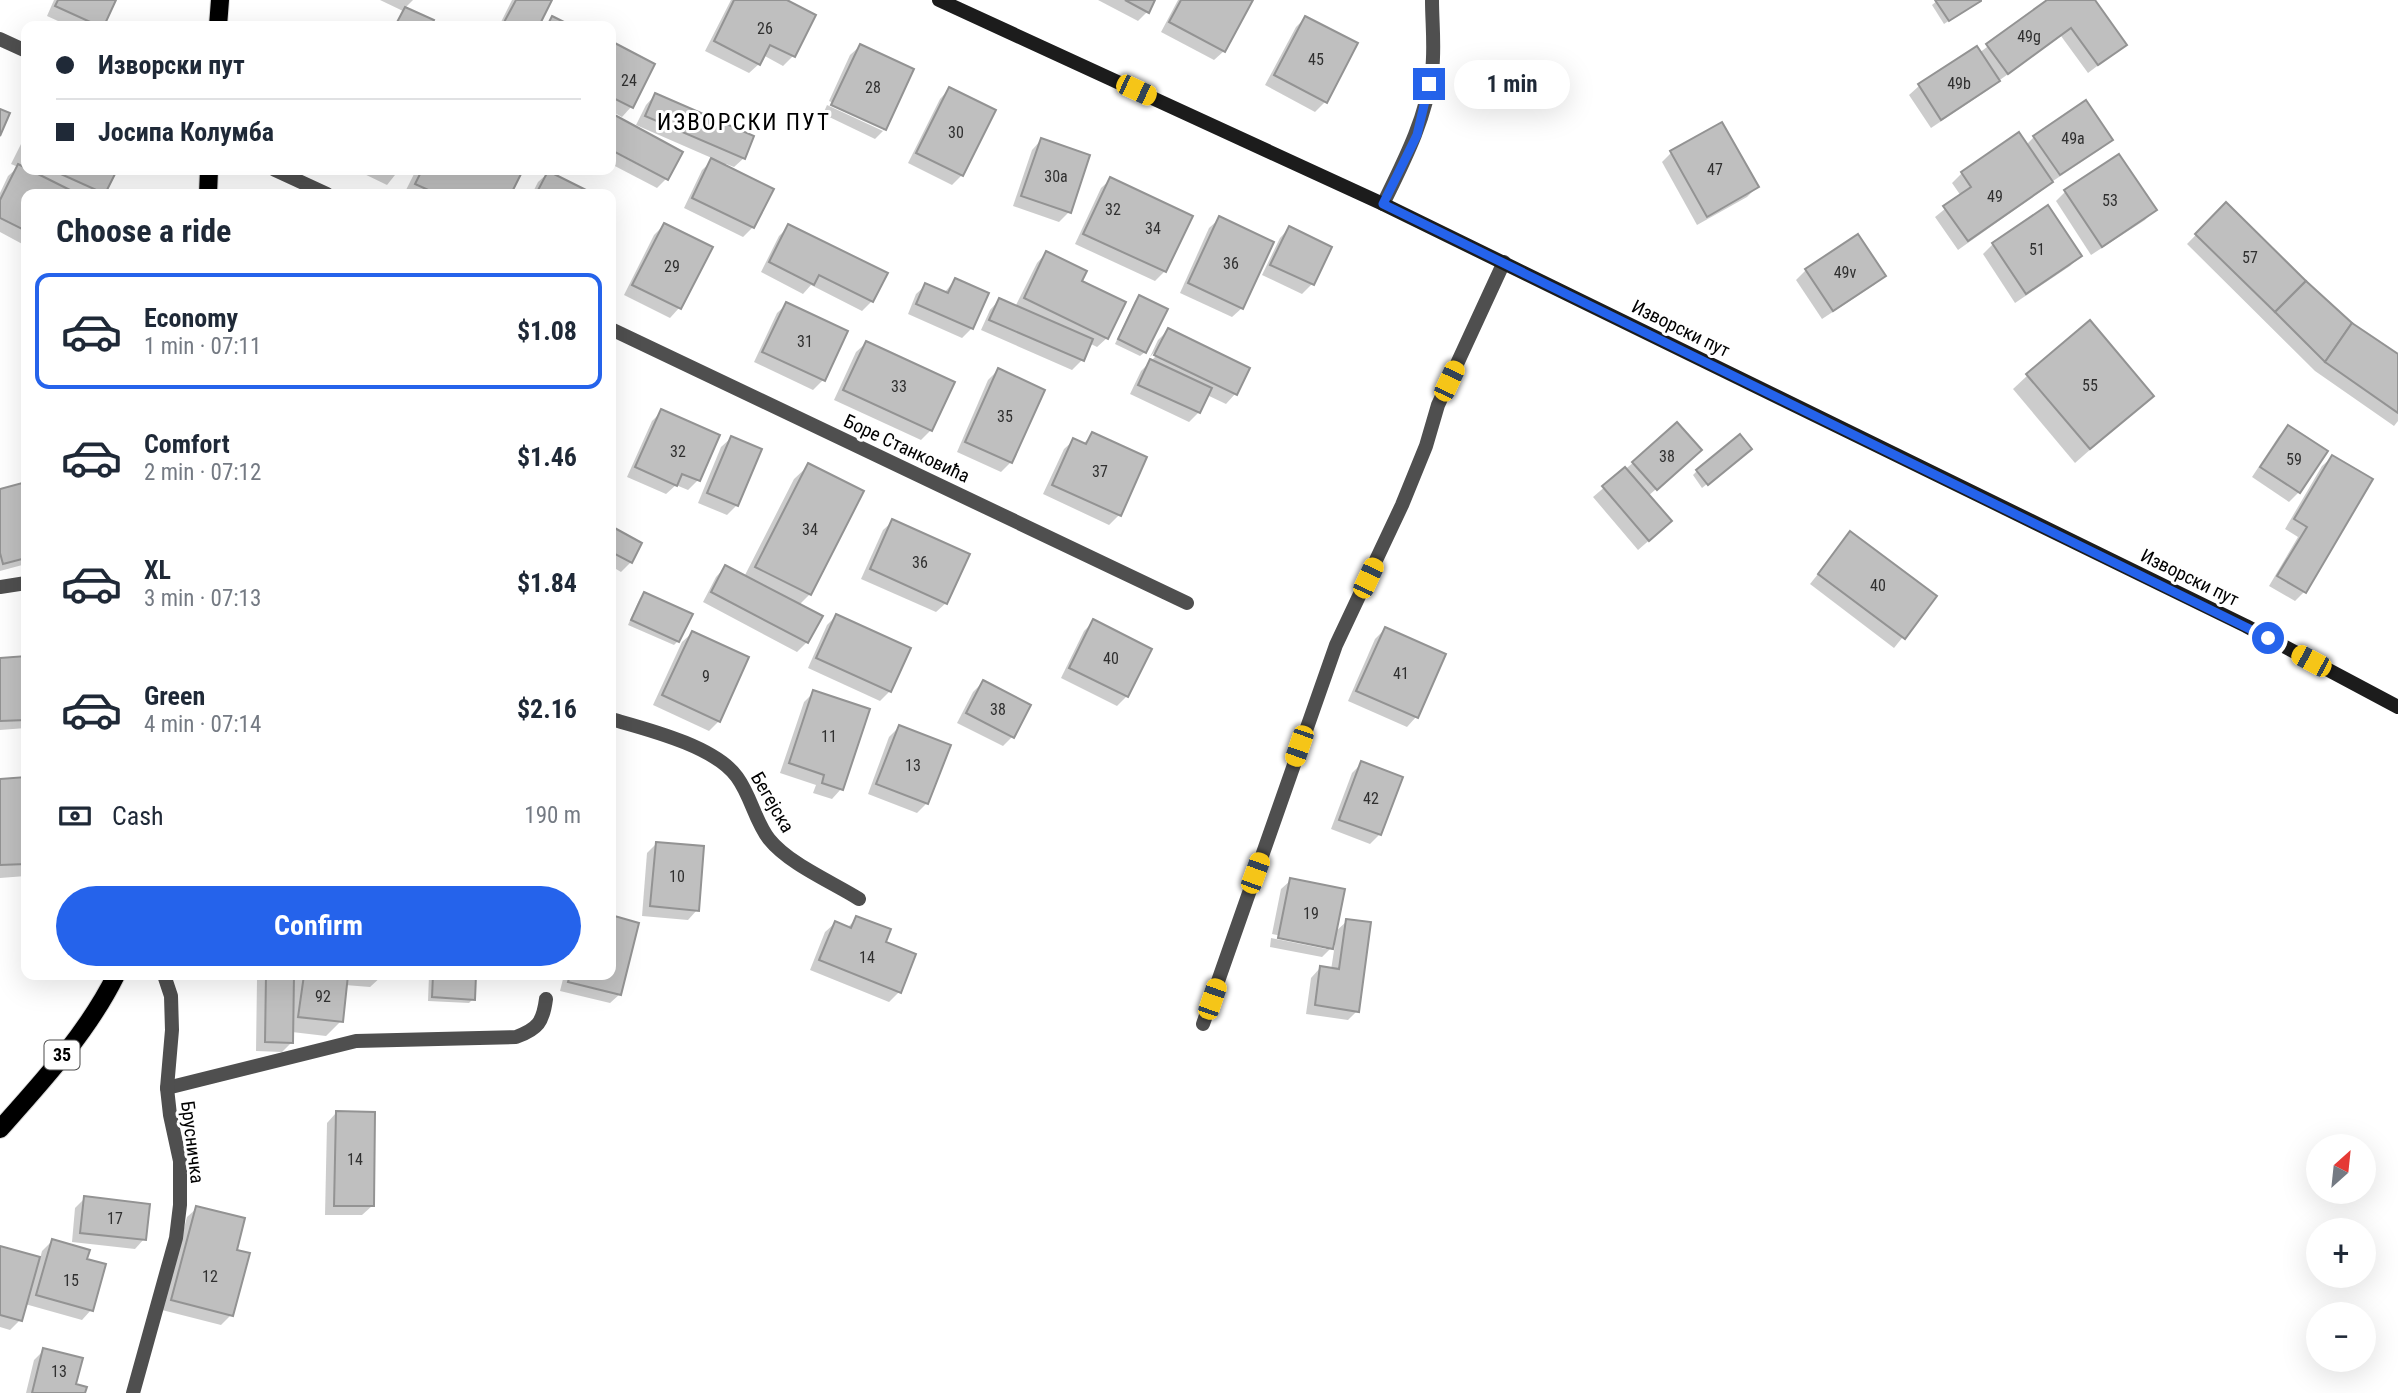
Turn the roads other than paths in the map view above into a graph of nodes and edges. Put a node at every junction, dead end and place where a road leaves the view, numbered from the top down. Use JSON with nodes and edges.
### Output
{"nodes":[{"id":1,"x":220,"y":0,"type":"edge"},
{"id":2,"x":939,"y":0,"type":"edge"},
{"id":3,"x":1432,"y":0,"type":"edge"},
{"id":4,"x":218,"y":21,"type":"edge"},
{"id":5,"x":0,"y":39,"type":"edge"},
{"id":6,"x":21,"y":49,"type":"edge"},
{"id":7,"x":286,"y":175,"type":"edge"},
{"id":8,"x":316,"y":189,"type":"edge"},
{"id":9,"x":1383,"y":204,"type":"junction"},
{"id":10,"x":1504,"y":262,"type":"junction"},
{"id":11,"x":616,"y":331,"type":"edge"},
{"id":12,"x":21,"y":584,"type":"edge"},
{"id":13,"x":0,"y":587,"type":"edge"},
{"id":14,"x":1187,"y":603,"type":"dead end"},
{"id":15,"x":2398,"y":707,"type":"edge"},
{"id":16,"x":616,"y":720,"type":"edge"},
{"id":17,"x":859,"y":899,"type":"dead end"},
{"id":18,"x":113,"y":980,"type":"edge"},
{"id":19,"x":166,"y":980,"type":"edge"},
{"id":20,"x":545,"y":999,"type":"dead end"},
{"id":21,"x":1203,"y":1024,"type":"dead end"},
{"id":22,"x":167,"y":1088,"type":"junction"},
{"id":23,"x":0,"y":1129,"type":"edge"},
{"id":24,"x":133,"y":1393,"type":"edge"}],
"edges":[{"from":1,"to":4,"type":"main road"},
{"from":2,"to":9,"type":"main road","name":"Изворски пут"},
{"from":3,"to":9,"type":"street"},
{"from":5,"to":6,"type":"street"},
{"from":7,"to":8,"type":"street"},
{"from":9,"to":10,"type":"main road","name":"Изворски пут"},
{"from":10,"to":15,"type":"main road","name":"Изворски пут"},
{"from":10,"to":21,"type":"street"},
{"from":11,"to":14,"type":"street","name":"Боре Станковића"},
{"from":12,"to":13,"type":"street"},
{"from":16,"to":17,"type":"street","name":"Бегејска"},
{"from":18,"to":23,"type":"main road","number":"35"},
{"from":19,"to":22,"type":"street","name":"Брусничка"},
{"from":20,"to":22,"type":"street"},
{"from":22,"to":24,"type":"street","name":"Брусничка"}]}
